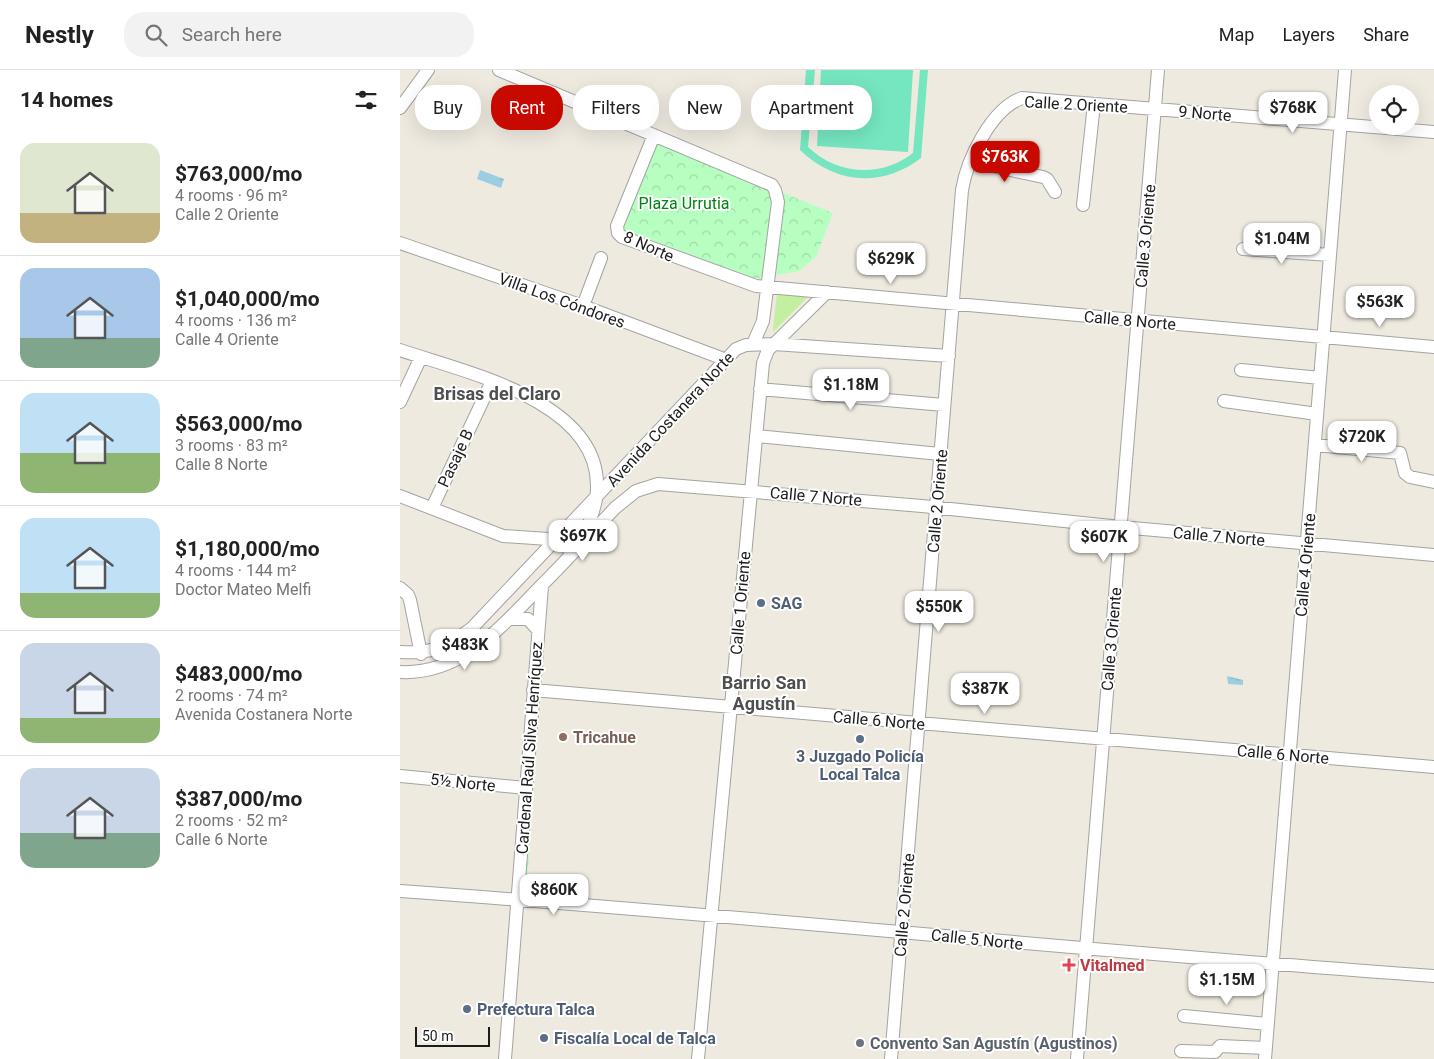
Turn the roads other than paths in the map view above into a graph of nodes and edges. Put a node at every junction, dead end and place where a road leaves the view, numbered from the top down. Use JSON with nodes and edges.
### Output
{"nodes":[{"id":1,"x":428,"y":70,"type":"edge"},
{"id":2,"x":499,"y":70,"type":"edge"},
{"id":3,"x":1158,"y":70,"type":"edge"},
{"id":4,"x":1344,"y":70,"type":"edge"},
{"id":5,"x":1094,"y":104,"type":"junction"},
{"id":6,"x":400,"y":108,"type":"edge"},
{"id":7,"x":1155,"y":109,"type":"junction"},
{"id":8,"x":1341,"y":125,"type":"junction"},
{"id":9,"x":1434,"y":132,"type":"edge"},
{"id":10,"x":654,"y":134,"type":"junction"},
{"id":11,"x":972,"y":155,"type":"junction"},
{"id":12,"x":1055,"y":192,"type":"dead end"},
{"id":13,"x":1083,"y":205,"type":"dead end"},
{"id":14,"x":400,"y":243,"type":"edge"},
{"id":15,"x":1243,"y":249,"type":"dead end"},
{"id":16,"x":1330,"y":255,"type":"junction"},
{"id":17,"x":600,"y":258,"type":"dead end"},
{"id":18,"x":766,"y":287,"type":"junction"},
{"id":19,"x":827,"y":292,"type":"junction"},
{"id":20,"x":953,"y":305,"type":"junction"},
{"id":21,"x":583,"y":306,"type":"junction"},
{"id":22,"x":1138,"y":321,"type":"junction"},
{"id":23,"x":1324,"y":338,"type":"junction"},
{"id":24,"x":753,"y":344,"type":"junction"},
{"id":25,"x":774,"y":344,"type":"junction"},
{"id":26,"x":1434,"y":346,"type":"edge"},
{"id":27,"x":400,"y":350,"type":"edge"},
{"id":28,"x":948,"y":356,"type":"junction"},
{"id":29,"x":421,"y":357,"type":"junction"},
{"id":30,"x":724,"y":359,"type":"junction"},
{"id":31,"x":1241,"y":370,"type":"dead end"},
{"id":32,"x":1320,"y":378,"type":"junction"},
{"id":33,"x":492,"y":381,"type":"junction"},
{"id":34,"x":760,"y":389,"type":"junction"},
{"id":35,"x":1224,"y":401,"type":"dead end"},
{"id":36,"x":400,"y":402,"type":"edge"},
{"id":37,"x":944,"y":405,"type":"junction"},
{"id":38,"x":1317,"y":414,"type":"junction"},
{"id":39,"x":756,"y":436,"type":"junction"},
{"id":40,"x":1315,"y":445,"type":"junction"},
{"id":41,"x":940,"y":454,"type":"junction"},
{"id":42,"x":1434,"y":482,"type":"edge"},
{"id":43,"x":646,"y":488,"type":"joint"},
{"id":44,"x":751,"y":490,"type":"junction"},
{"id":45,"x":400,"y":496,"type":"edge"},
{"id":46,"x":597,"y":497,"type":"junction"},
{"id":47,"x":936,"y":507,"type":"junction"},
{"id":48,"x":432,"y":508,"type":"junction"},
{"id":49,"x":615,"y":508,"type":"junction"},
{"id":50,"x":1121,"y":527,"type":"junction"},
{"id":51,"x":555,"y":538,"type":"junction"},
{"id":52,"x":582,"y":543,"type":"junction"},
{"id":53,"x":1307,"y":544,"type":"junction"},
{"id":54,"x":570,"y":556,"type":"junction"},
{"id":55,"x":1434,"y":556,"type":"edge"},
{"id":56,"x":542,"y":586,"type":"junction"},
{"id":57,"x":404,"y":592,"type":"edge"},
{"id":58,"x":509,"y":619,"type":"junction"},
{"id":59,"x":538,"y":630,"type":"junction"},
{"id":60,"x":400,"y":652,"type":"edge"},
{"id":61,"x":421,"y":654,"type":"junction"},
{"id":62,"x":400,"y":672,"type":"edge"},
{"id":63,"x":533,"y":690,"type":"junction"},
{"id":64,"x":731,"y":706,"type":"junction"},
{"id":65,"x":918,"y":723,"type":"junction"},
{"id":66,"x":1103,"y":739,"type":"junction"},
{"id":67,"x":1290,"y":755,"type":"junction"},
{"id":68,"x":1434,"y":767,"type":"edge"},
{"id":69,"x":400,"y":776,"type":"edge"},
{"id":70,"x":526,"y":788,"type":"junction"},
{"id":71,"x":400,"y":890,"type":"edge"},
{"id":72,"x":518,"y":899,"type":"junction"},
{"id":73,"x":711,"y":916,"type":"junction"},
{"id":74,"x":902,"y":931,"type":"junction"},
{"id":75,"x":1086,"y":950,"type":"junction"},
{"id":76,"x":1273,"y":965,"type":"junction"},
{"id":77,"x":1434,"y":976,"type":"edge"},
{"id":78,"x":1184,"y":1016,"type":"dead end"},
{"id":79,"x":1268,"y":1024,"type":"junction"},
{"id":80,"x":1182,"y":1051,"type":"dead end"},
{"id":81,"x":1266,"y":1053,"type":"edge"},
{"id":82,"x":505,"y":1059,"type":"edge"},
{"id":83,"x":698,"y":1059,"type":"edge"},
{"id":84,"x":891,"y":1059,"type":"edge"},
{"id":85,"x":1077,"y":1059,"type":"edge"}],
"edges":[{"from":1,"to":6,"type":"street"},
{"from":2,"to":10,"type":"street"},
{"from":3,"to":7,"type":"street","name":"Calle 3 Oriente"},
{"from":4,"to":8,"type":"street","name":"Calle 4 Oriente"},
{"from":5,"to":7,"type":"street","name":"Calle 2 Oriente"},
{"from":5,"to":11,"type":"street","name":"Calle 2 Oriente"},
{"from":5,"to":13,"type":"street"},
{"from":7,"to":8,"type":"street","name":"9 Norte"},
{"from":7,"to":22,"type":"street","name":"Calle 3 Oriente"},
{"from":8,"to":9,"type":"street","name":"9 Norte"},
{"from":8,"to":16,"type":"street","name":"Calle 4 Oriente"},
{"from":10,"to":18,"type":"street"},
{"from":10,"to":18,"type":"street","name":"8 Norte"},
{"from":11,"to":12,"type":"street"},
{"from":11,"to":20,"type":"street","name":"Calle 2 Oriente"},
{"from":14,"to":21,"type":"street","name":"Villa Los Cóndores"},
{"from":15,"to":16,"type":"street"},
{"from":16,"to":23,"type":"street","name":"Calle 4 Oriente"},
{"from":17,"to":21,"type":"street"},
{"from":18,"to":19,"type":"street","name":"8 Norte"},
{"from":18,"to":24,"type":"street"},
{"from":19,"to":20,"type":"street","name":"Calle 8 Norte"},
{"from":19,"to":25,"type":"street","name":"Calle 1 Oriente"},
{"from":20,"to":22,"type":"street","name":"Calle 8 Norte"},
{"from":20,"to":28,"type":"street","name":"Calle 2 Oriente"},
{"from":21,"to":30,"type":"street","name":"Villa Los Cóndores"},
{"from":22,"to":23,"type":"street","name":"Calle 8 Norte"},
{"from":22,"to":50,"type":"street","name":"Calle 3 Oriente"},
{"from":23,"to":26,"type":"street","name":"Calle 8 Norte"},
{"from":23,"to":32,"type":"street","name":"Calle 4 Oriente"},
{"from":24,"to":25,"type":"street","name":"Avenida Costanera Norte"},
{"from":24,"to":30,"type":"street","name":"Avenida Costanera Norte"},
{"from":25,"to":28,"type":"street","name":"Avenida Costanera Norte"},
{"from":25,"to":34,"type":"street","name":"Calle 1 Oriente"},
{"from":27,"to":29,"type":"street"},
{"from":28,"to":37,"type":"street","name":"Calle 2 Oriente"},
{"from":29,"to":33,"type":"street"},
{"from":29,"to":36,"type":"street"},
{"from":30,"to":46,"type":"street","name":"Avenida Costanera Norte"},
{"from":31,"to":32,"type":"street"},
{"from":32,"to":38,"type":"street","name":"Calle 4 Oriente"},
{"from":33,"to":46,"type":"street"},
{"from":33,"to":48,"type":"street","name":"Pasaje B"},
{"from":34,"to":37,"type":"street"},
{"from":34,"to":39,"type":"street","name":"Calle 1 Oriente"},
{"from":35,"to":38,"type":"street"},
{"from":37,"to":41,"type":"street","name":"Calle 2 Oriente"},
{"from":38,"to":40,"type":"street","name":"Calle 4 Oriente"},
{"from":39,"to":41,"type":"street"},
{"from":39,"to":44,"type":"street","name":"Calle 1 Oriente"},
{"from":40,"to":42,"type":"street"},
{"from":40,"to":53,"type":"street","name":"Calle 4 Oriente"},
{"from":41,"to":47,"type":"street","name":"Calle 2 Oriente"},
{"from":43,"to":44,"type":"street","name":"Calle 7 Norte"},
{"from":43,"to":49,"type":"street","name":"Avenida Costanera Norte"},
{"from":44,"to":47,"type":"street","name":"Calle 7 Norte"},
{"from":44,"to":64,"type":"street","name":"Calle 1 Oriente"},
{"from":45,"to":48,"type":"street"},
{"from":46,"to":49,"type":"street"},
{"from":46,"to":51,"type":"street","name":"Avenida Costanera Norte"},
{"from":46,"to":52,"type":"street","name":"Avenida Costanera Norte"},
{"from":47,"to":50,"type":"street","name":"Calle 7 Norte"},
{"from":47,"to":65,"type":"street","name":"Calle 2 Oriente"},
{"from":48,"to":51,"type":"street"},
{"from":49,"to":52,"type":"street","name":"Avenida Costanera Norte"},
{"from":50,"to":53,"type":"street","name":"Calle 7 Norte"},
{"from":50,"to":66,"type":"street","name":"Calle 3 Oriente"},
{"from":51,"to":54,"type":"street"},
{"from":51,"to":61,"type":"street","name":"Avenida Costanera Norte"},
{"from":52,"to":54,"type":"street","name":"Avenida Costanera Norte"},
{"from":53,"to":55,"type":"street","name":"Calle 7 Norte"},
{"from":53,"to":67,"type":"street","name":"Calle 4 Oriente"},
{"from":54,"to":56,"type":"street","name":"Avenida Costanera Norte"},
{"from":56,"to":58,"type":"street","name":"Avenida Costanera Norte"},
{"from":56,"to":59,"type":"street","name":"Cardenal Raúl Silva Henríquez"},
{"from":57,"to":61,"type":"street"},
{"from":58,"to":59,"type":"street"},
{"from":58,"to":62,"type":"street","name":"Avenida Costanera Norte"},
{"from":59,"to":63,"type":"street","name":"Cardenal Raúl Silva Henríquez"},
{"from":60,"to":61,"type":"street","name":"Avenida Costanera Norte"},
{"from":63,"to":64,"type":"street","name":"Calle 6 Norte"},
{"from":63,"to":70,"type":"street","name":"Cardenal Raúl Silva Henríquez"},
{"from":64,"to":65,"type":"street","name":"Calle 6 Norte"},
{"from":64,"to":73,"type":"street","name":"Calle 1 Oriente"},
{"from":65,"to":66,"type":"street","name":"Calle 6 Norte"},
{"from":65,"to":74,"type":"street","name":"Calle 2 Oriente"},
{"from":66,"to":67,"type":"street","name":"Calle 6 Norte"},
{"from":66,"to":75,"type":"street","name":"Calle 3 Oriente"},
{"from":67,"to":68,"type":"street","name":"Calle 6 Norte"},
{"from":67,"to":76,"type":"street","name":"Calle 4 Oriente"},
{"from":69,"to":70,"type":"street","name":"5½ Norte"},
{"from":70,"to":72,"type":"street","name":"Cardenal Raúl Silva Henríquez"},
{"from":71,"to":72,"type":"street","name":"Calle 5 Norte"},
{"from":72,"to":73,"type":"street","name":"Calle 5 Norte"},
{"from":72,"to":82,"type":"street","name":"Cardenal Raúl Silva Henríquez"},
{"from":73,"to":74,"type":"street","name":"Calle 5 Norte"},
{"from":73,"to":83,"type":"street","name":"Calle 1 Oriente"},
{"from":74,"to":75,"type":"street","name":"Calle 5 Norte"},
{"from":74,"to":84,"type":"street","name":"Calle 2 Oriente"},
{"from":75,"to":76,"type":"street","name":"Calle 5 Norte"},
{"from":75,"to":85,"type":"street","name":"Calle 3 Oriente"},
{"from":76,"to":77,"type":"street","name":"Calle 5 Norte"},
{"from":76,"to":79,"type":"street","name":"Calle 4 Oriente"},
{"from":78,"to":79,"type":"street"},
{"from":79,"to":81,"type":"street","name":"Calle 4 Oriente"},
{"from":80,"to":81,"type":"street"}]}
